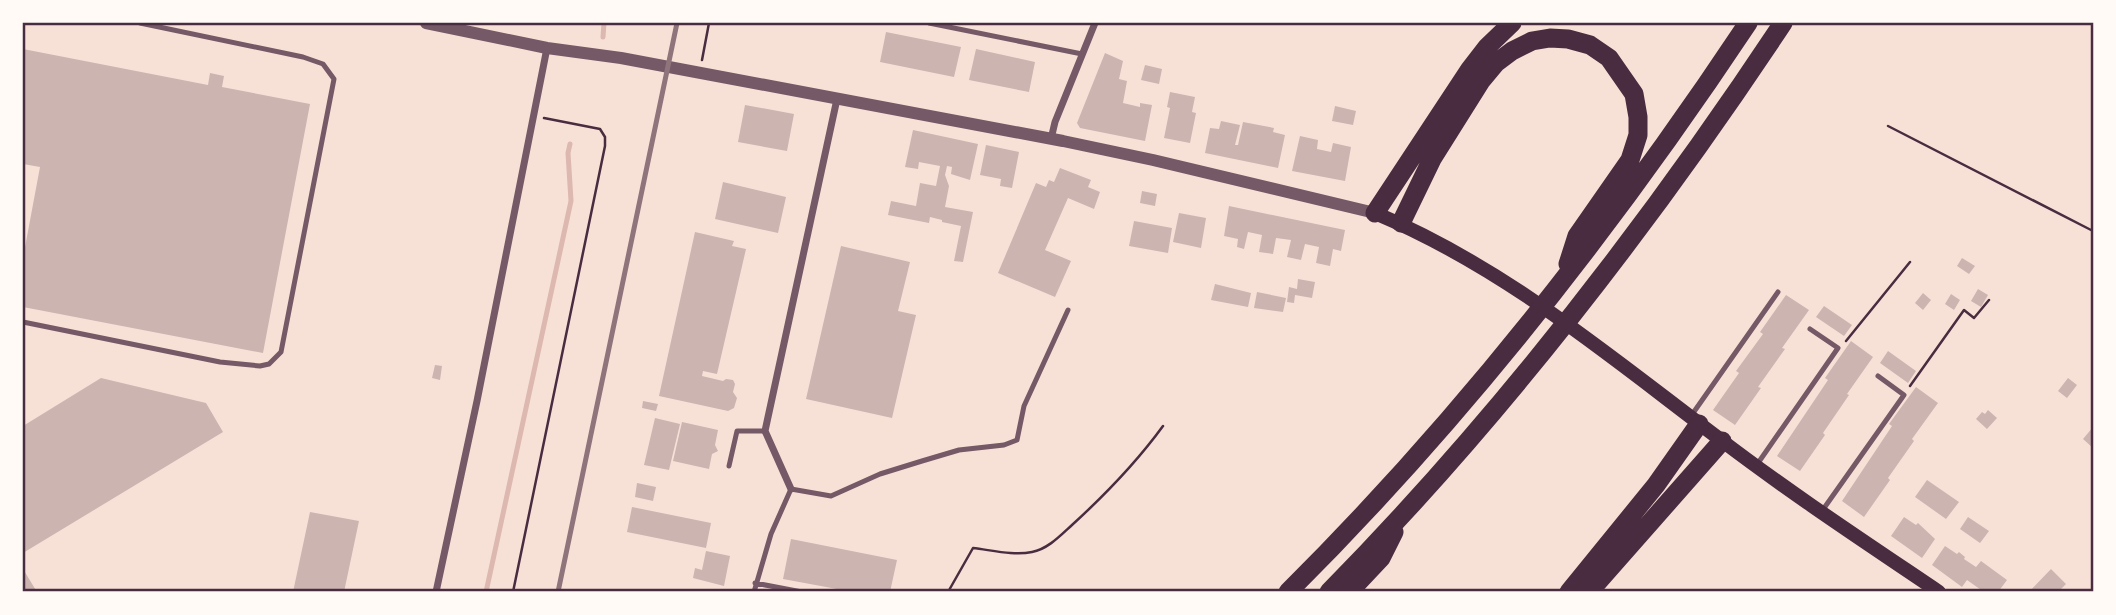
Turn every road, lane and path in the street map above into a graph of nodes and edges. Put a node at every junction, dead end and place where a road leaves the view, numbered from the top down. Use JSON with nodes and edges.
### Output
{"nodes":[{"id":1,"x":139,"y":23,"type":"edge"},
{"id":2,"x":426,"y":23,"type":"edge"},
{"id":3,"x":709,"y":23,"type":"edge"},
{"id":4,"x":929,"y":23,"type":"edge"},
{"id":5,"x":1095,"y":23,"type":"edge"},
{"id":6,"x":1512,"y":23,"type":"edge"},
{"id":7,"x":1748,"y":23,"type":"edge"},
{"id":8,"x":1783,"y":23,"type":"edge"},
{"id":9,"x":547,"y":48,"type":"junction"},
{"id":10,"x":1082,"y":54,"type":"junction"},
{"id":11,"x":699,"y":73,"type":"junction"},
{"id":12,"x":838,"y":99,"type":"junction"},
{"id":13,"x":534,"y":116,"type":"junction"},
{"id":14,"x":1888,"y":126,"type":"dead end"},
{"id":15,"x":1051,"y":139,"type":"junction"},
{"id":16,"x":1376,"y":213,"type":"junction"},
{"id":17,"x":1401,"y":223,"type":"junction"},
{"id":18,"x":2093,"y":231,"type":"edge"},
{"id":19,"x":1910,"y":262,"type":"dead end"},
{"id":20,"x":1560,"y":282,"type":"junction"},
{"id":21,"x":1778,"y":292,"type":"dead end"},
{"id":22,"x":1989,"y":300,"type":"dead end"},
{"id":23,"x":1068,"y":310,"type":"dead end"},
{"id":24,"x":23,"y":322,"type":"edge"},
{"id":25,"x":1810,"y":329,"type":"dead end"},
{"id":26,"x":1838,"y":348,"type":"junction"},
{"id":27,"x":1878,"y":376,"type":"dead end"},
{"id":28,"x":1904,"y":395,"type":"junction"},
{"id":29,"x":1695,"y":421,"type":"junction"},
{"id":30,"x":1163,"y":426,"type":"dead end"},
{"id":31,"x":765,"y":431,"type":"junction"},
{"id":32,"x":1722,"y":441,"type":"junction"},
{"id":33,"x":729,"y":466,"type":"dead end"},
{"id":34,"x":1756,"y":466,"type":"junction"},
{"id":35,"x":791,"y":489,"type":"junction"},
{"id":36,"x":1403,"y":513,"type":"junction"},
{"id":37,"x":1820,"y":513,"type":"junction"},
{"id":38,"x":755,"y":583,"type":"junction"},
{"id":39,"x":436,"y":592,"type":"edge"},
{"id":40,"x":513,"y":592,"type":"edge"},
{"id":41,"x":754,"y":592,"type":"edge"},
{"id":42,"x":802,"y":592,"type":"edge"},
{"id":43,"x":948,"y":592,"type":"edge"},
{"id":44,"x":1288,"y":592,"type":"edge"},
{"id":45,"x":1329,"y":592,"type":"edge"},
{"id":46,"x":1349,"y":592,"type":"edge"},
{"id":47,"x":1569,"y":592,"type":"edge"},
{"id":48,"x":1589,"y":592,"type":"edge"},
{"id":49,"x":1939,"y":592,"type":"edge"}],
"edges":[{"from":1,"to":24,"type":"lane"},
{"from":2,"to":9,"type":"street"},
{"from":3,"to":11,"type":"path"},
{"from":4,"to":10,"type":"lane"},
{"from":5,"to":10,"type":"street"},
{"from":6,"to":16,"type":"highway"},
{"from":7,"to":20,"type":"highway"},
{"from":8,"to":36,"type":"highway"},
{"from":9,"to":11,"type":"street"},
{"from":9,"to":13,"type":"street"},
{"from":10,"to":15,"type":"street"},
{"from":11,"to":12,"type":"street"},
{"from":12,"to":15,"type":"street"},
{"from":12,"to":31,"type":"street"},
{"from":13,"to":39,"type":"street"},
{"from":13,"to":40,"type":"path"},
{"from":14,"to":18,"type":"path"},
{"from":15,"to":16,"type":"street"},
{"from":16,"to":17,"type":"main road"},
{"from":17,"to":20,"type":"highway"},
{"from":17,"to":29,"type":"main road"},
{"from":19,"to":26,"type":"path"},
{"from":20,"to":44,"type":"highway"},
{"from":21,"to":29,"type":"lane"},
{"from":22,"to":28,"type":"path"},
{"from":23,"to":35,"type":"lane"},
{"from":25,"to":26,"type":"lane"},
{"from":26,"to":34,"type":"lane"},
{"from":27,"to":28,"type":"lane"},
{"from":28,"to":37,"type":"lane"},
{"from":29,"to":32,"type":"main road"},
{"from":29,"to":47,"type":"highway"},
{"from":30,"to":43,"type":"path"},
{"from":31,"to":33,"type":"lane"},
{"from":31,"to":35,"type":"street"},
{"from":32,"to":34,"type":"main road"},
{"from":32,"to":48,"type":"highway"},
{"from":34,"to":37,"type":"main road"},
{"from":35,"to":38,"type":"lane"},
{"from":36,"to":45,"type":"highway"},
{"from":36,"to":46,"type":"highway"},
{"from":37,"to":49,"type":"main road"},
{"from":38,"to":41,"type":"lane"},
{"from":38,"to":42,"type":"lane"}]}
